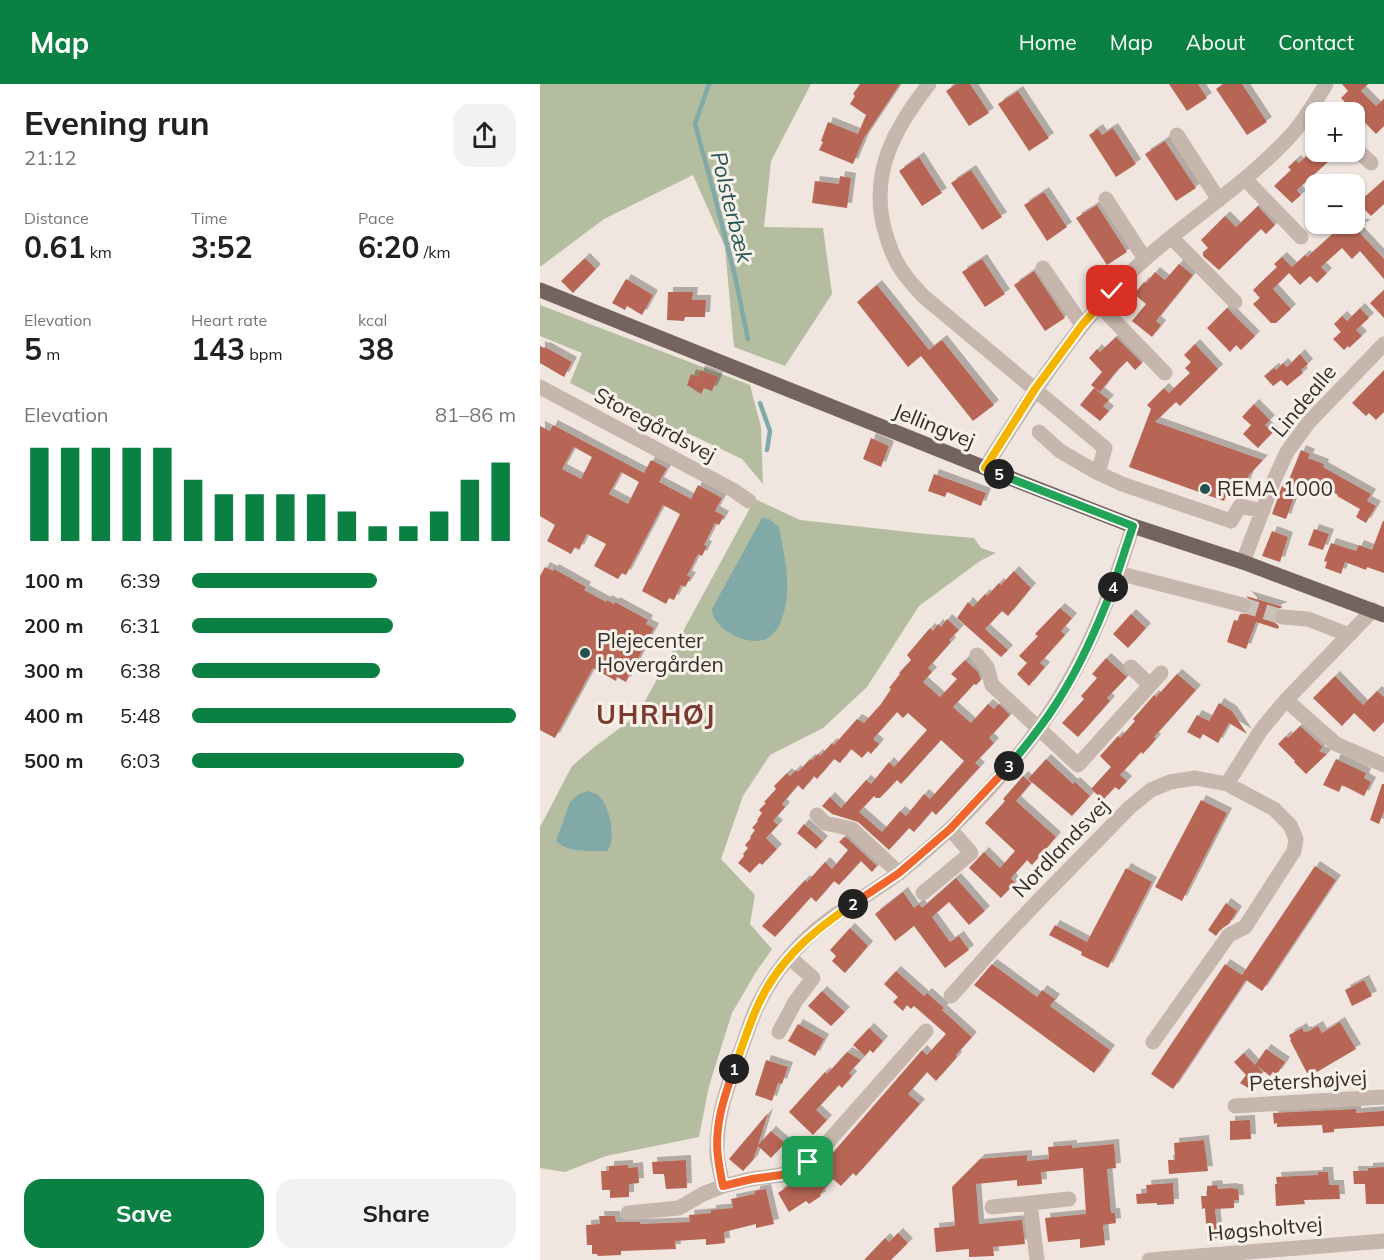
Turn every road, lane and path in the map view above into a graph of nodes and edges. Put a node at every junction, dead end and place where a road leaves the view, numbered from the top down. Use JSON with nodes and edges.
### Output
{"nodes":[{"id":1,"x":929,"y":84,"type":"edge"},
{"id":2,"x":1326,"y":84,"type":"edge"},
{"id":3,"x":1319,"y":102,"type":"edge"},
{"id":4,"x":1305,"y":121,"type":"edge"},
{"id":5,"x":1177,"y":135,"type":"dead end"},
{"id":6,"x":1365,"y":157,"type":"edge"},
{"id":7,"x":1371,"y":163,"type":"dead end"},
{"id":8,"x":1245,"y":179,"type":"junction"},
{"id":9,"x":1106,"y":199,"type":"dead end"},
{"id":10,"x":1219,"y":200,"type":"junction"},
{"id":11,"x":1301,"y":237,"type":"dead end"},
{"id":12,"x":1172,"y":238,"type":"junction"},
{"id":13,"x":1145,"y":259,"type":"junction"},
{"id":14,"x":1043,"y":268,"type":"dead end"},
{"id":15,"x":540,"y":290,"type":"edge"},
{"id":16,"x":1235,"y":302,"type":"dead end"},
{"id":17,"x":1099,"y":305,"type":"junction"},
{"id":18,"x":1082,"y":325,"type":"junction"},
{"id":19,"x":1384,"y":344,"type":"edge"},
{"id":20,"x":1165,"y":373,"type":"dead end"},
{"id":21,"x":550,"y":387,"type":"edge"},
{"id":22,"x":1035,"y":389,"type":"junction"},
{"id":23,"x":1039,"y":432,"type":"dead end"},
{"id":24,"x":985,"y":468,"type":"junction"},
{"id":25,"x":1098,"y":473,"type":"junction"},
{"id":26,"x":749,"y":501,"type":"dead end"},
{"id":27,"x":1263,"y":511,"type":"junction"},
{"id":28,"x":1133,"y":526,"type":"junction"},
{"id":29,"x":1243,"y":562,"type":"junction"},
{"id":30,"x":1118,"y":573,"type":"junction"},
{"id":31,"x":1243,"y":605,"type":"tunnel mouth"},
{"id":32,"x":1378,"y":613,"type":"edge"},
{"id":33,"x":1282,"y":618,"type":"tunnel mouth"},
{"id":34,"x":1349,"y":635,"type":"junction"},
{"id":35,"x":977,"y":655,"type":"dead end"},
{"id":36,"x":1131,"y":668,"type":"dead end"},
{"id":37,"x":1161,"y":673,"type":"dead end"},
{"id":38,"x":1150,"y":685,"type":"junction"},
{"id":39,"x":1286,"y":700,"type":"junction"},
{"id":40,"x":1038,"y":729,"type":"junction"},
{"id":41,"x":1384,"y":765,"type":"edge"},
{"id":42,"x":1227,"y":784,"type":"junction"},
{"id":43,"x":817,"y":816,"type":"dead end"},
{"id":44,"x":950,"y":829,"type":"junction"},
{"id":45,"x":899,"y":873,"type":"junction"},
{"id":46,"x":923,"y":893,"type":"dead end"},
{"id":47,"x":789,"y":957,"type":"junction"},
{"id":48,"x":951,"y":996,"type":"dead end"},
{"id":49,"x":926,"y":1031,"type":"dead end"},
{"id":50,"x":779,"y":1032,"type":"dead end"},
{"id":51,"x":1153,"y":1042,"type":"dead end"},
{"id":52,"x":1384,"y":1097,"type":"edge"},
{"id":53,"x":1235,"y":1106,"type":"dead end"},
{"id":54,"x":723,"y":1186,"type":"junction"},
{"id":55,"x":1069,"y":1199,"type":"dead end"},
{"id":56,"x":1030,"y":1203,"type":"junction"},
{"id":57,"x":992,"y":1207,"type":"dead end"},
{"id":58,"x":628,"y":1213,"type":"dead end"},
{"id":59,"x":1384,"y":1240,"type":"edge"},
{"id":60,"x":1037,"y":1260,"type":"edge"},
{"id":61,"x":1149,"y":1260,"type":"edge"}],
"edges":[{"from":1,"to":22,"type":"street"},
{"from":2,"to":3,"type":"street"},
{"from":4,"to":8,"type":"street"},
{"from":5,"to":10,"type":"street"},
{"from":6,"to":7,"type":"street"},
{"from":8,"to":10,"type":"street"},
{"from":8,"to":11,"type":"street"},
{"from":9,"to":13,"type":"street"},
{"from":10,"to":12,"type":"street"},
{"from":12,"to":13,"type":"street"},
{"from":12,"to":16,"type":"street"},
{"from":13,"to":17,"type":"street"},
{"from":14,"to":18,"type":"street"},
{"from":15,"to":24,"type":"main road","name":"Jellingvej"},
{"from":17,"to":18,"type":"street"},
{"from":17,"to":20,"type":"street"},
{"from":18,"to":22,"type":"street"},
{"from":19,"to":27,"type":"street","name":"Lindealle"},
{"from":21,"to":26,"type":"street","name":"Storegårdsvej"},
{"from":22,"to":24,"type":"street"},
{"from":22,"to":25,"type":"street"},
{"from":23,"to":25,"type":"street"},
{"from":24,"to":28,"type":"main road","name":"Jellingvej"},
{"from":25,"to":27,"type":"street"},
{"from":27,"to":29,"type":"street","name":"Lindealle"},
{"from":28,"to":29,"type":"main road","name":"Jellingvej"},
{"from":28,"to":30,"type":"street"},
{"from":29,"to":32,"type":"main road","name":"Jellingvej"},
{"from":30,"to":31,"type":"street"},
{"from":30,"to":40,"type":"street"},
{"from":32,"to":34,"type":"street"},
{"from":33,"to":34,"type":"street"},
{"from":34,"to":39,"type":"street"},
{"from":35,"to":40,"type":"street"},
{"from":36,"to":38,"type":"street"},
{"from":37,"to":38,"type":"street"},
{"from":38,"to":40,"type":"street"},
{"from":39,"to":41,"type":"street"},
{"from":39,"to":42,"type":"street"},
{"from":40,"to":44,"type":"street"},
{"from":42,"to":48,"type":"street","name":"Nordlandsvej"},
{"from":42,"to":51,"type":"street","name":"Nordlandsvej"},
{"from":43,"to":45,"type":"street"},
{"from":44,"to":45,"type":"street"},
{"from":44,"to":46,"type":"street"},
{"from":45,"to":47,"type":"street"},
{"from":47,"to":50,"type":"street"},
{"from":47,"to":54,"type":"street"},
{"from":49,"to":54,"type":"street"},
{"from":52,"to":53,"type":"street","name":"Petershøjvej"},
{"from":54,"to":58,"type":"street"},
{"from":55,"to":56,"type":"street"},
{"from":56,"to":57,"type":"street"},
{"from":56,"to":60,"type":"street"},
{"from":59,"to":61,"type":"street","name":"Høgsholtvej"}]}
